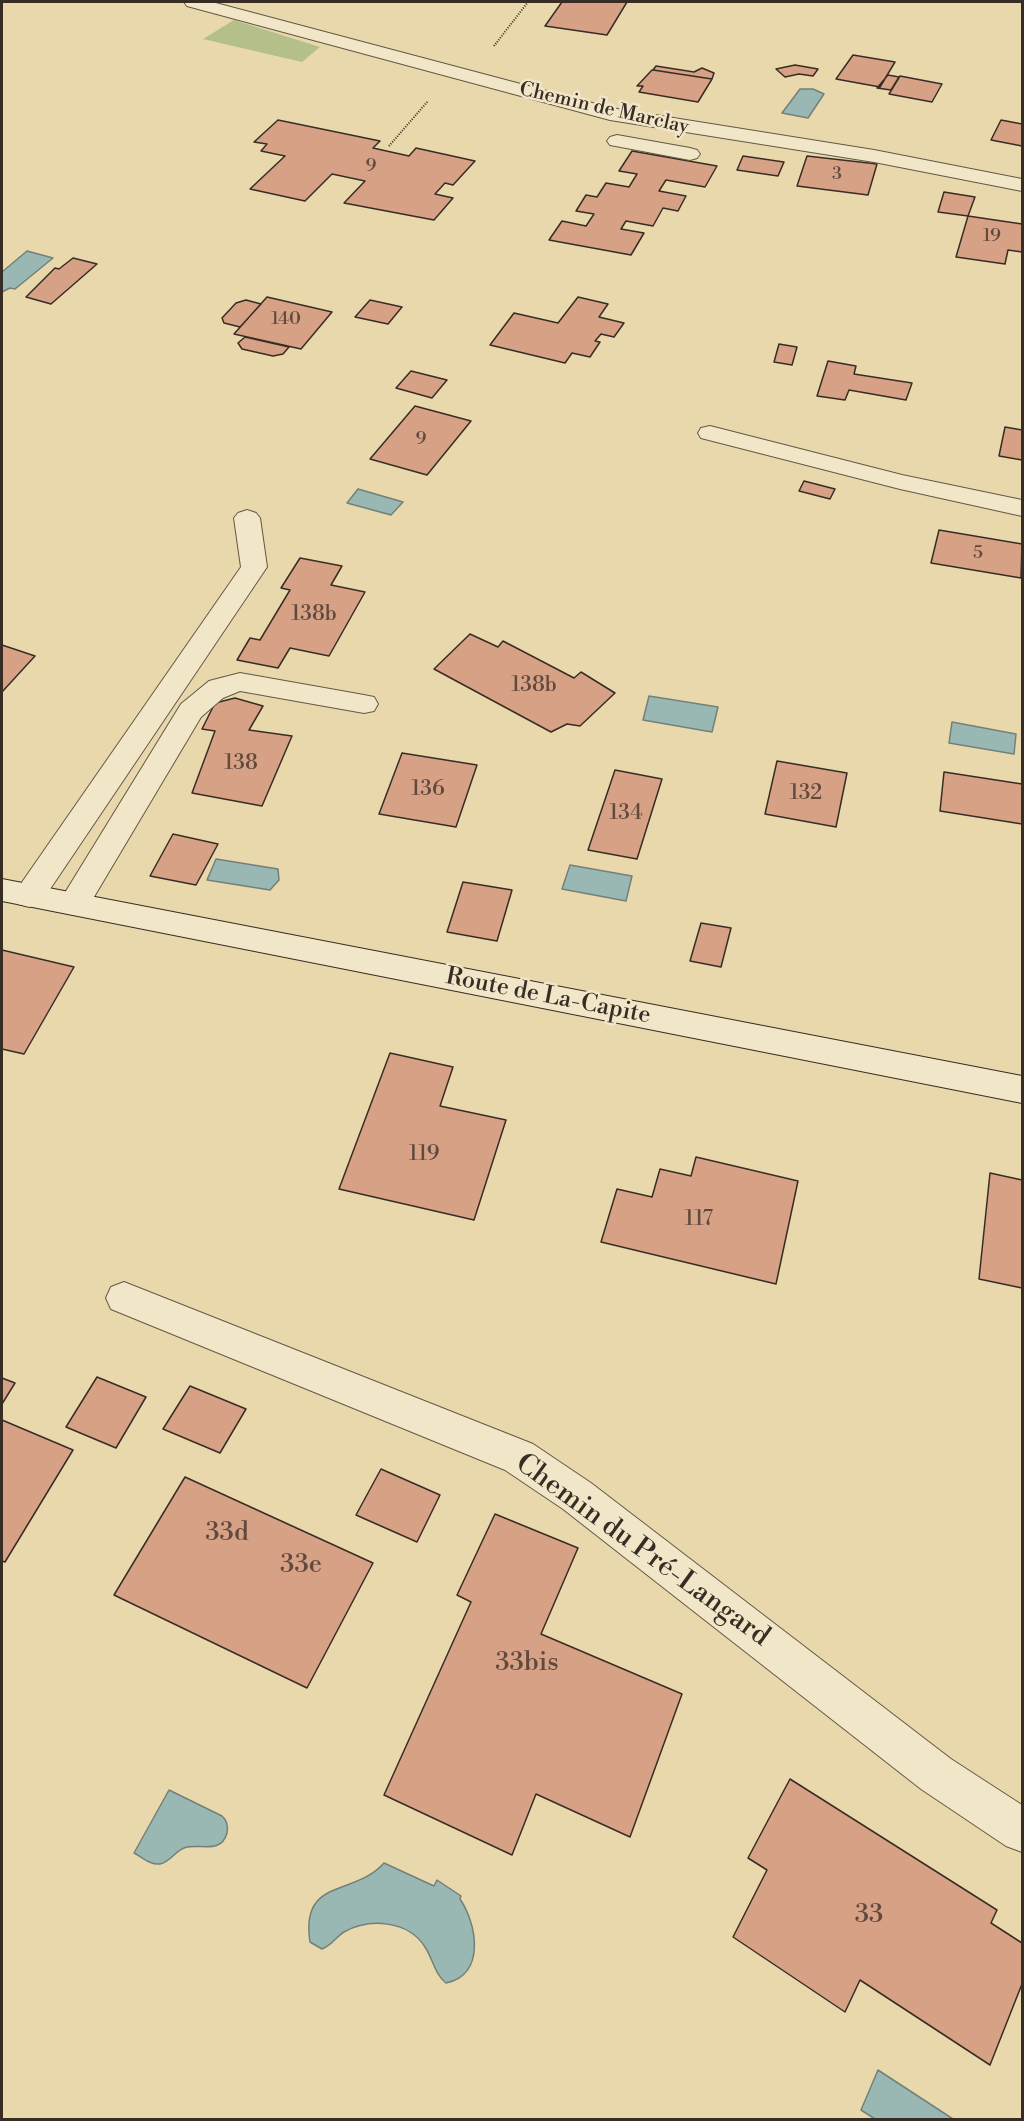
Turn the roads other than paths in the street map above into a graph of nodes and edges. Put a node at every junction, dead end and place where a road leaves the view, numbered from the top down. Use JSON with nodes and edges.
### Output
{"nodes":[{"id":1,"x":193,"y":2,"type":"edge"},
{"id":2,"x":617,"y":141,"type":"dead end"},
{"id":3,"x":690,"y":154,"type":"dead end"},
{"id":4,"x":1023,"y":185,"type":"edge"},
{"id":5,"x":710,"y":433,"type":"dead end"},
{"id":6,"x":1023,"y":508,"type":"edge"},
{"id":7,"x":247,"y":518,"type":"dead end"},
{"id":8,"x":364,"y":704,"type":"dead end"},
{"id":9,"x":15,"y":893,"type":"edge"},
{"id":10,"x":74,"y":904,"type":"junction"},
{"id":11,"x":1023,"y":1090,"type":"edge"},
{"id":12,"x":124,"y":1298,"type":"dead end"},
{"id":13,"x":1023,"y":1830,"type":"edge"}],
"edges":[{"from":1,"to":4,"type":"street","name":"Chemin de Marclay"},
{"from":2,"to":3,"type":"street"},
{"from":5,"to":6,"type":"street"},
{"from":7,"to":9,"type":"street"},
{"from":8,"to":10,"type":"street"},
{"from":9,"to":10,"type":"street","name":"Route de La-Capite"},
{"from":10,"to":11,"type":"street","name":"Route de La-Capite"},
{"from":12,"to":13,"type":"street","name":"Chemin du Pré-Langard"}]}
